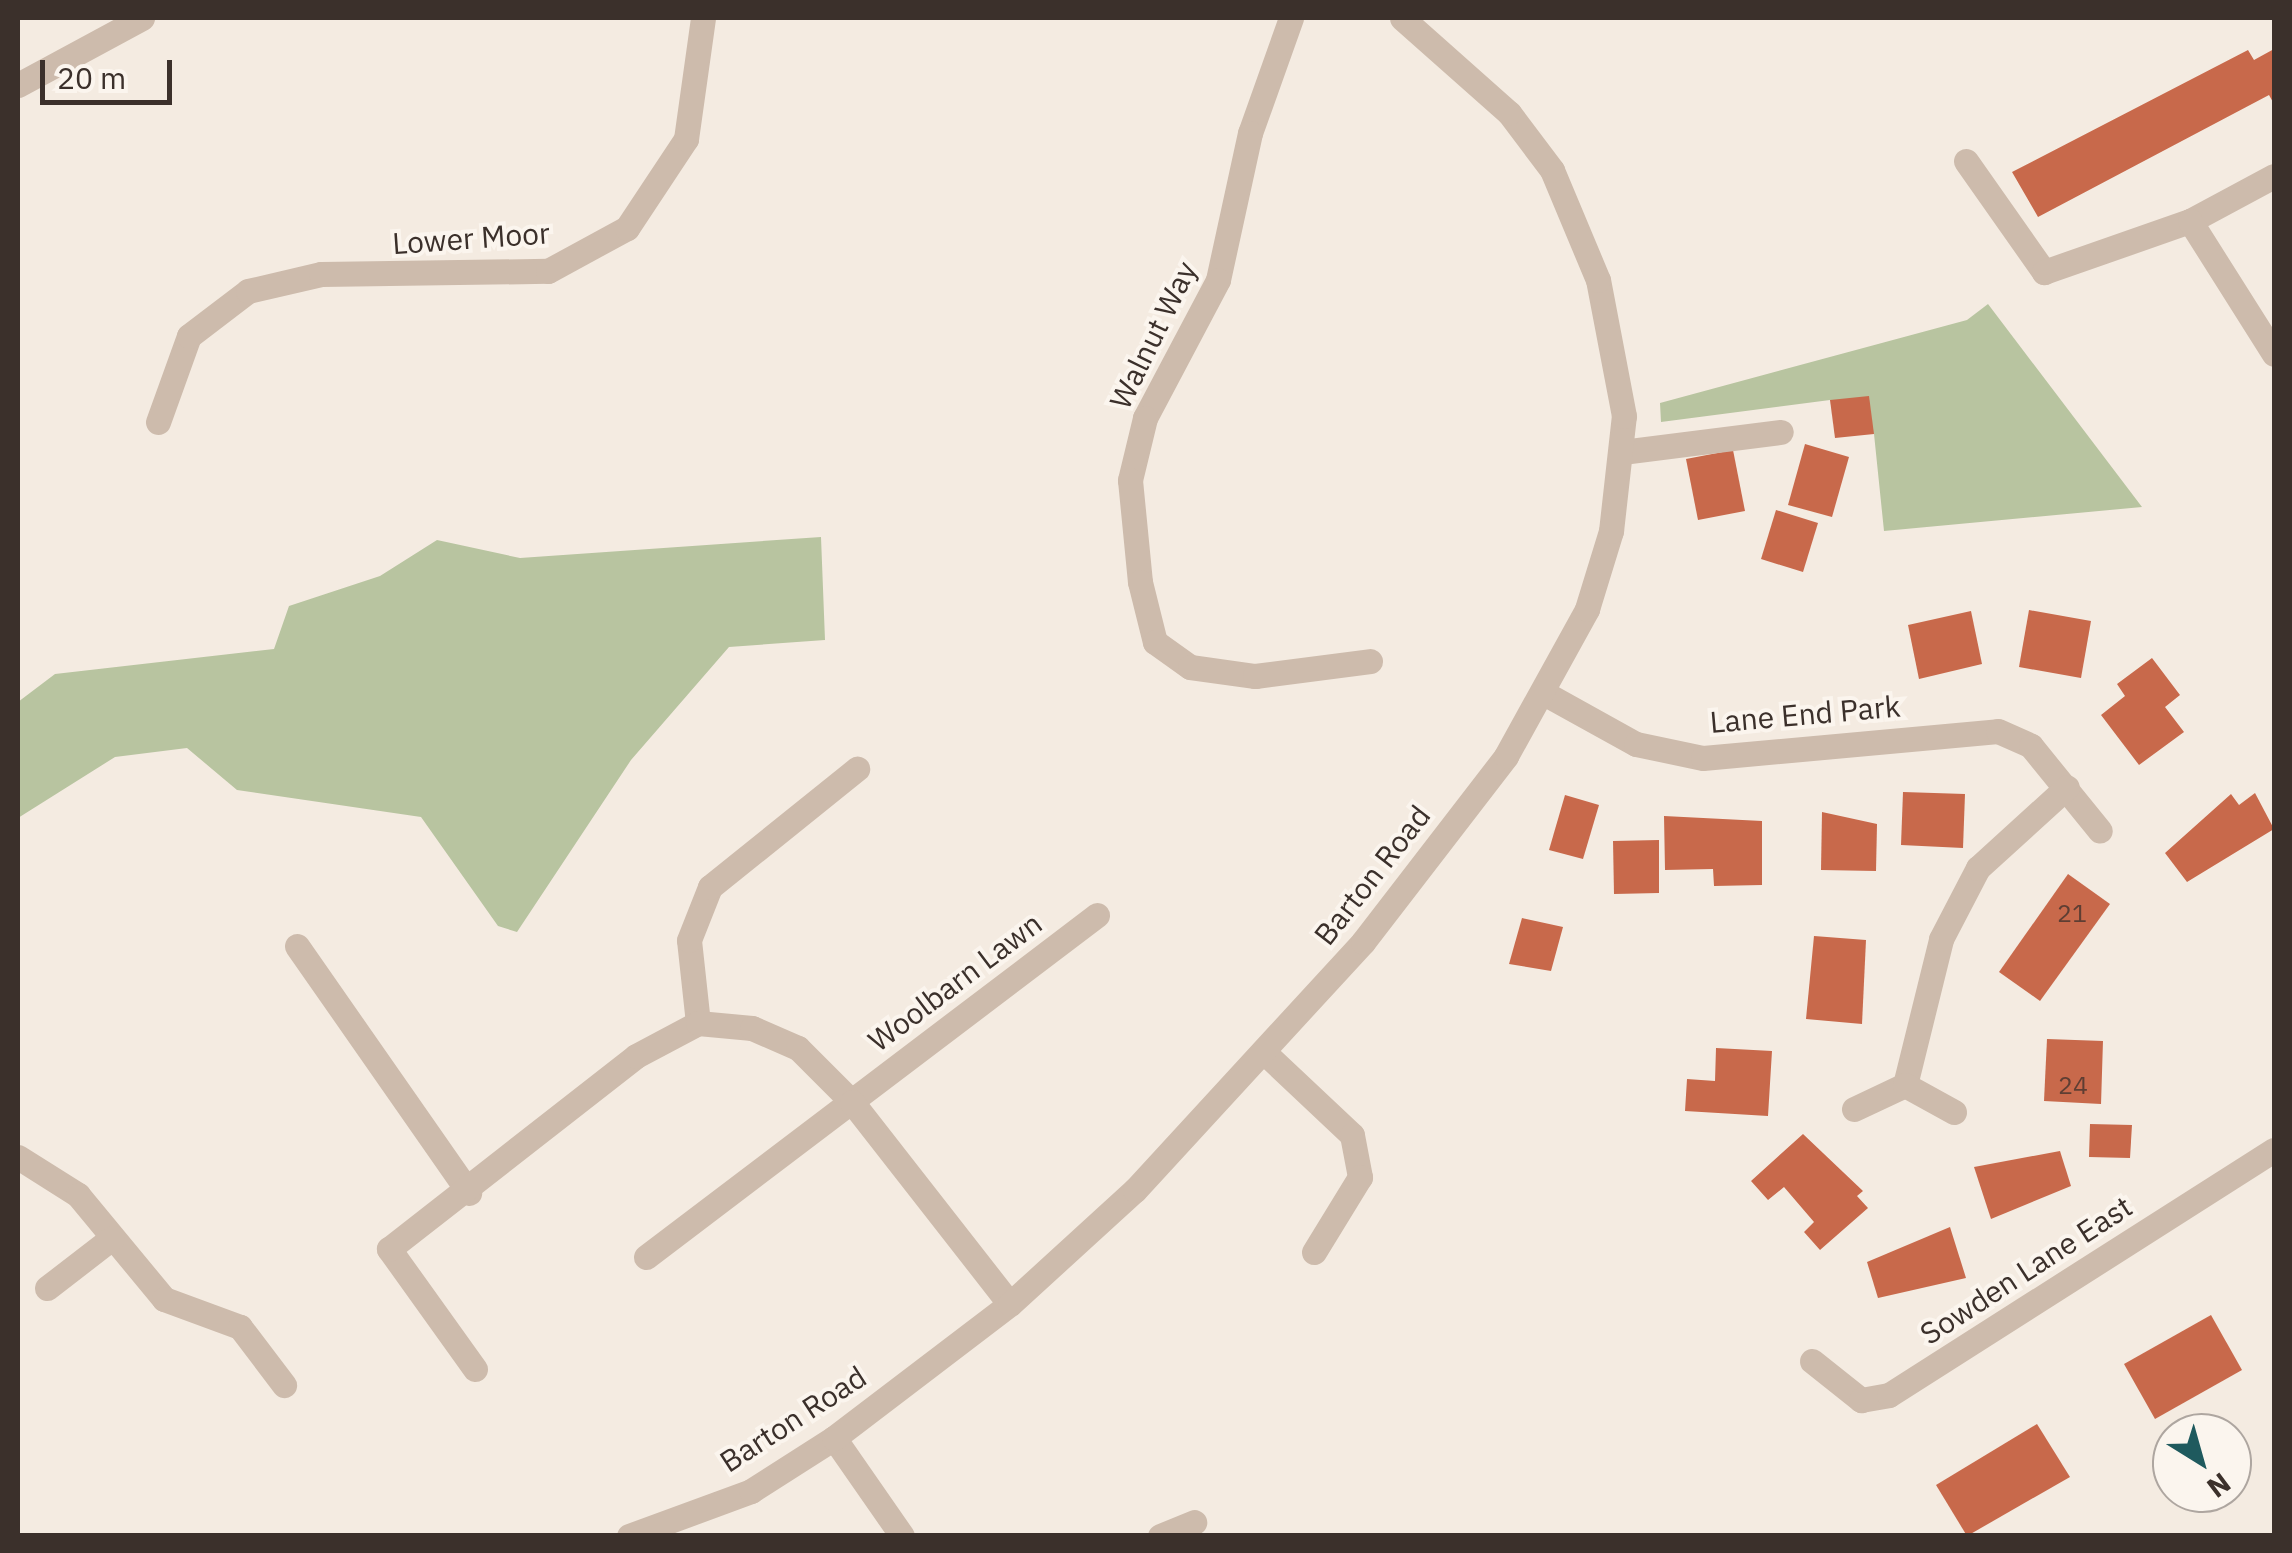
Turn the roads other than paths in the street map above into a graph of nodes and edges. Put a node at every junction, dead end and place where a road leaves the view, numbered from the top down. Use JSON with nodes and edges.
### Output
{"nodes":[{"id":1,"x":142,"y":18,"type":"edge"},
{"id":2,"x":703,"y":18,"type":"edge"},
{"id":3,"x":1291,"y":18,"type":"edge"},
{"id":4,"x":1402,"y":18,"type":"edge"},
{"id":5,"x":18,"y":85,"type":"edge"},
{"id":6,"x":1966,"y":161,"type":"dead end"},
{"id":7,"x":2274,"y":176,"type":"edge"},
{"id":8,"x":2190,"y":221,"type":"junction"},
{"id":9,"x":2274,"y":354,"type":"edge"},
{"id":10,"x":158,"y":422,"type":"dead end"},
{"id":11,"x":1781,"y":432,"type":"dead end"},
{"id":12,"x":1622,"y":452,"type":"junction"},
{"id":13,"x":1370,"y":660,"type":"dead end"},
{"id":14,"x":1542,"y":692,"type":"junction"},
{"id":15,"x":857,"y":769,"type":"dead end"},
{"id":16,"x":2067,"y":787,"type":"junction"},
{"id":17,"x":2100,"y":831,"type":"dead end"},
{"id":18,"x":1097,"y":915,"type":"dead end"},
{"id":19,"x":297,"y":946,"type":"dead end"},
{"id":20,"x":698,"y":1022,"type":"junction"},
{"id":21,"x":1266,"y":1054,"type":"junction"},
{"id":22,"x":1904,"y":1085,"type":"junction"},
{"id":23,"x":852,"y":1102,"type":"junction"},
{"id":24,"x":1854,"y":1110,"type":"dead end"},
{"id":25,"x":1954,"y":1112,"type":"dead end"},
{"id":26,"x":2274,"y":1150,"type":"edge"},
{"id":27,"x":18,"y":1157,"type":"edge"},
{"id":28,"x":470,"y":1194,"type":"junction"},
{"id":29,"x":112,"y":1238,"type":"junction"},
{"id":30,"x":1314,"y":1252,"type":"dead end"},
{"id":31,"x":646,"y":1256,"type":"dead end"},
{"id":32,"x":46,"y":1288,"type":"dead end"},
{"id":33,"x":1010,"y":1304,"type":"junction"},
{"id":34,"x":1812,"y":1361,"type":"dead end"},
{"id":35,"x":475,"y":1368,"type":"dead end"},
{"id":36,"x":284,"y":1385,"type":"dead end"},
{"id":37,"x":834,"y":1438,"type":"junction"},
{"id":38,"x":1194,"y":1522,"type":"dead end"},
{"id":39,"x":629,"y":1536,"type":"edge"},
{"id":40,"x":902,"y":1536,"type":"edge"},
{"id":41,"x":1160,"y":1536,"type":"edge"}],
"edges":[{"from":1,"to":5,"type":"street"},
{"from":2,"to":10,"type":"street","name":"Lower Moor"},
{"from":3,"to":13,"type":"street","name":"Walnut Way"},
{"from":4,"to":12,"type":"street","name":"Barton Road"},
{"from":6,"to":8,"type":"street"},
{"from":7,"to":8,"type":"street"},
{"from":8,"to":9,"type":"street"},
{"from":11,"to":12,"type":"street"},
{"from":12,"to":14,"type":"street","name":"Barton Road"},
{"from":14,"to":16,"type":"street","name":"Lane End Park"},
{"from":14,"to":21,"type":"street","name":"Barton Road"},
{"from":15,"to":20,"type":"street"},
{"from":16,"to":17,"type":"street","name":"Lane End Park"},
{"from":16,"to":22,"type":"street"},
{"from":18,"to":23,"type":"street","name":"Woolbarn Lawn"},
{"from":19,"to":28,"type":"street"},
{"from":20,"to":23,"type":"street"},
{"from":20,"to":28,"type":"street"},
{"from":21,"to":30,"type":"street"},
{"from":21,"to":33,"type":"street","name":"Barton Road"},
{"from":22,"to":24,"type":"street"},
{"from":22,"to":25,"type":"street"},
{"from":23,"to":31,"type":"street","name":"Woolbarn Lawn"},
{"from":23,"to":33,"type":"street"},
{"from":26,"to":34,"type":"street","name":"Sowden Lane East"},
{"from":27,"to":29,"type":"street"},
{"from":28,"to":35,"type":"street"},
{"from":29,"to":32,"type":"street"},
{"from":29,"to":36,"type":"street"},
{"from":33,"to":37,"type":"street","name":"Barton Road"},
{"from":37,"to":39,"type":"street","name":"Barton Road"},
{"from":37,"to":40,"type":"street"},
{"from":38,"to":41,"type":"street"}]}
